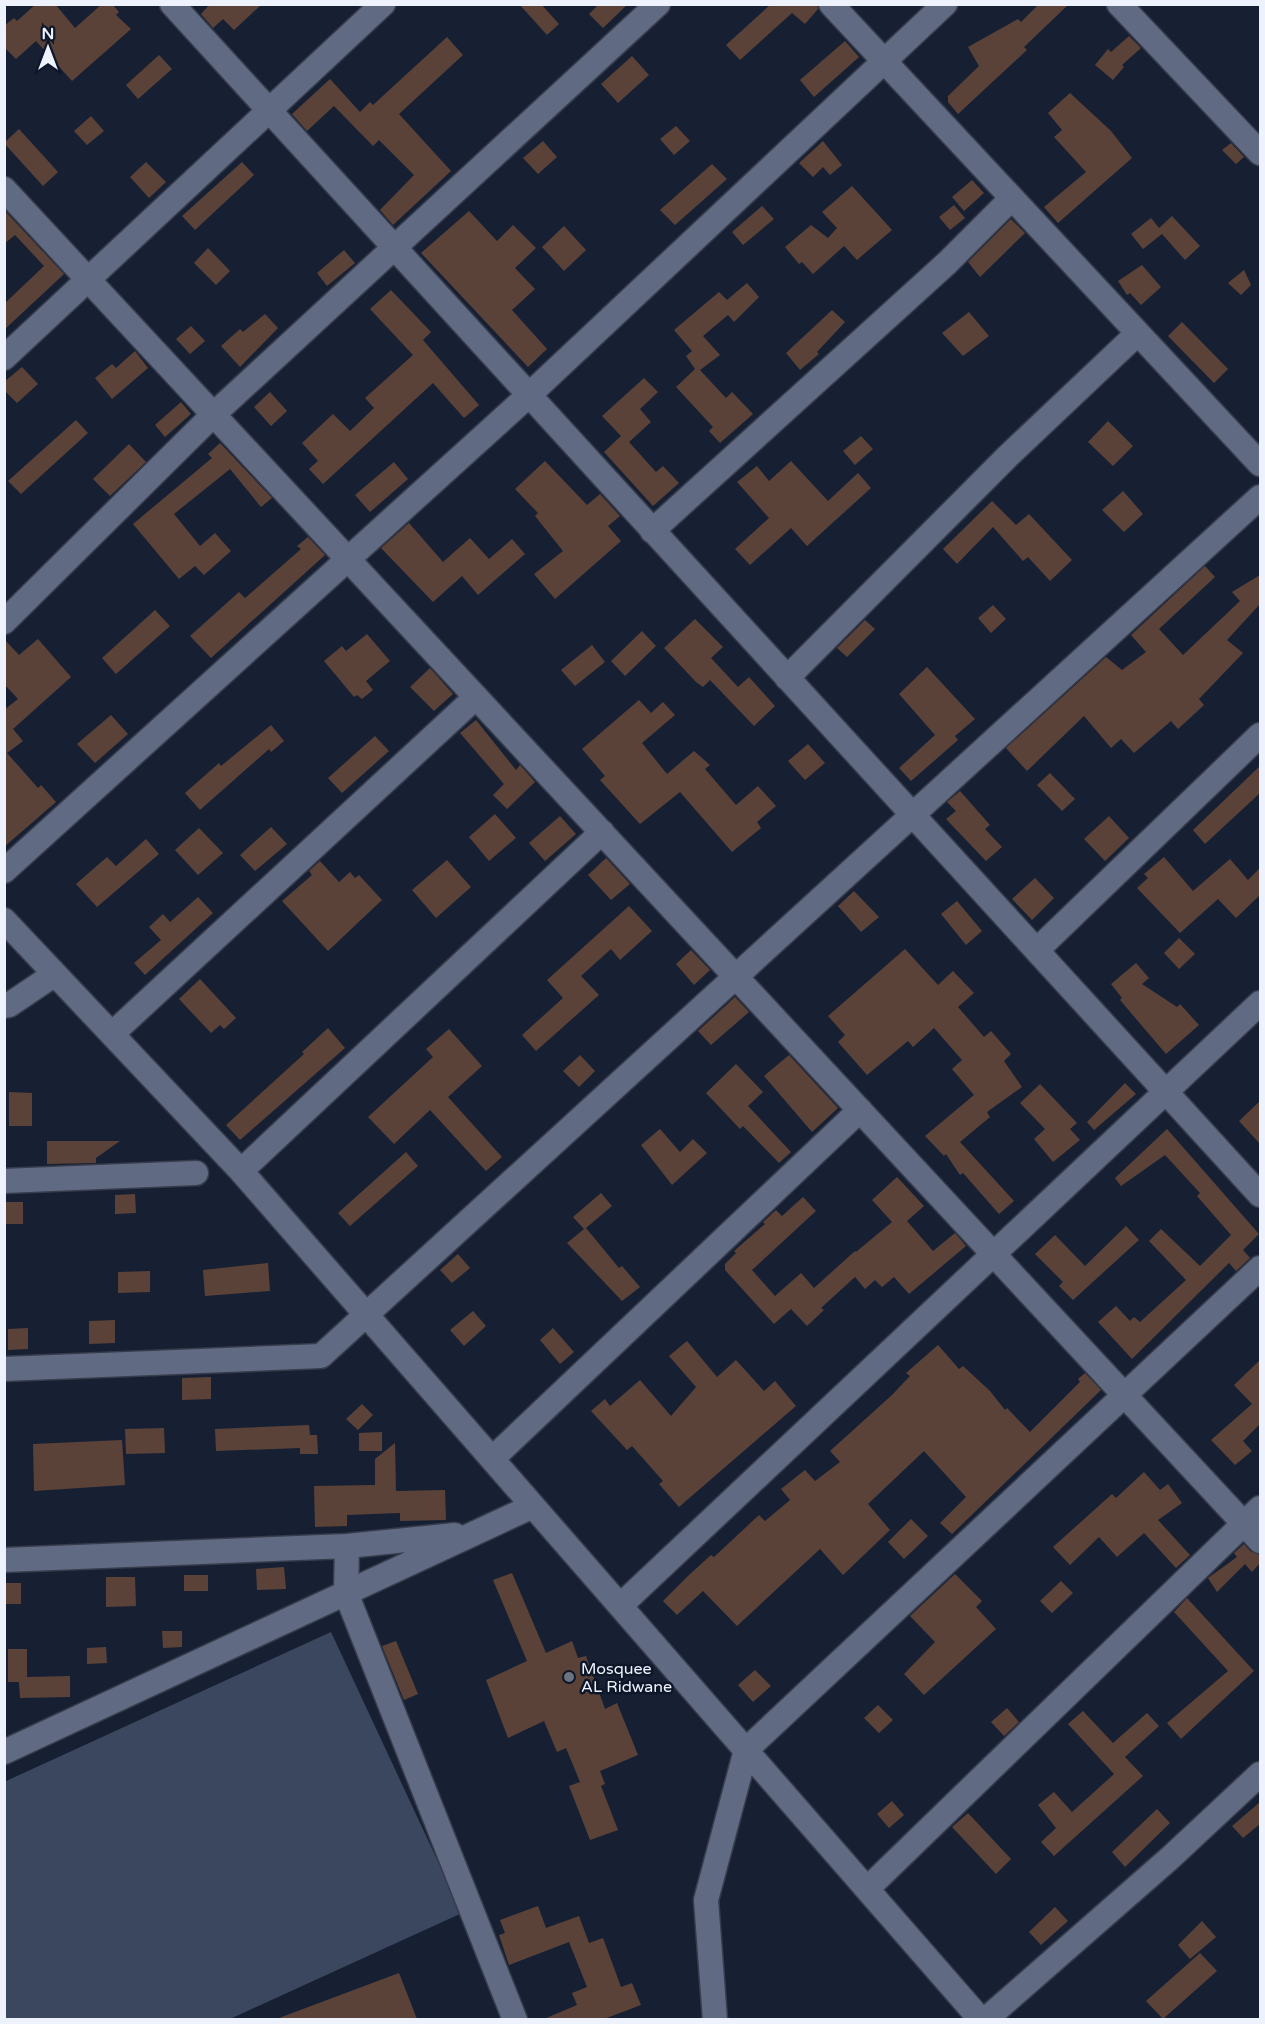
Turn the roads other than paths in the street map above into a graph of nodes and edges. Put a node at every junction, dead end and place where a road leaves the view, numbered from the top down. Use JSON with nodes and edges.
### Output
{"nodes":[{"id":1,"x":172,"y":4,"type":"edge"},
{"id":2,"x":383,"y":4,"type":"edge"},
{"id":3,"x":658,"y":4,"type":"edge"},
{"id":4,"x":831,"y":4,"type":"edge"},
{"id":5,"x":945,"y":4,"type":"edge"},
{"id":6,"x":1119,"y":4,"type":"edge"},
{"id":7,"x":885,"y":61,"type":"junction"},
{"id":8,"x":269,"y":111,"type":"junction"},
{"id":9,"x":1260,"y":153,"type":"edge"},
{"id":10,"x":4,"y":189,"type":"edge"},
{"id":11,"x":1012,"y":198,"type":"junction"},
{"id":12,"x":394,"y":248,"type":"junction"},
{"id":13,"x":88,"y":279,"type":"junction"},
{"id":14,"x":1138,"y":333,"type":"junction"},
{"id":15,"x":4,"y":357,"type":"edge"},
{"id":16,"x":529,"y":395,"type":"junction"},
{"id":17,"x":214,"y":414,"type":"junction"},
{"id":18,"x":1260,"y":464,"type":"edge"},
{"id":19,"x":1260,"y":496,"type":"edge"},
{"id":20,"x":652,"y":531,"type":"junction"},
{"id":21,"x":349,"y":560,"type":"junction"},
{"id":22,"x":4,"y":622,"type":"edge"},
{"id":23,"x":787,"y":678,"type":"junction"},
{"id":24,"x":476,"y":697,"type":"junction"},
{"id":25,"x":1260,"y":735,"type":"edge"},
{"id":26,"x":912,"y":815,"type":"junction"},
{"id":27,"x":602,"y":832,"type":"junction"},
{"id":28,"x":4,"y":871,"type":"edge"},
{"id":29,"x":4,"y":920,"type":"edge"},
{"id":30,"x":1036,"y":950,"type":"junction"},
{"id":31,"x":55,"y":974,"type":"junction"},
{"id":32,"x":736,"y":976,"type":"junction"},
{"id":33,"x":1260,"y":1003,"type":"edge"},
{"id":34,"x":4,"y":1006,"type":"edge"},
{"id":35,"x":112,"y":1035,"type":"junction"},
{"id":36,"x":1166,"y":1092,"type":"junction"},
{"id":37,"x":860,"y":1110,"type":"junction"},
{"id":38,"x":241,"y":1171,"type":"junction"},
{"id":39,"x":196,"y":1173,"type":"dead end"},
{"id":40,"x":4,"y":1181,"type":"edge"},
{"id":41,"x":1260,"y":1196,"type":"edge"},
{"id":42,"x":994,"y":1254,"type":"junction"},
{"id":43,"x":1260,"y":1268,"type":"edge"},
{"id":44,"x":366,"y":1314,"type":"junction"},
{"id":45,"x":4,"y":1369,"type":"edge"},
{"id":46,"x":1125,"y":1395,"type":"junction"},
{"id":47,"x":492,"y":1459,"type":"junction"},
{"id":48,"x":533,"y":1506,"type":"junction"},
{"id":49,"x":1255,"y":1524,"type":"edge"},
{"id":50,"x":472,"y":1534,"type":"junction"},
{"id":51,"x":347,"y":1545,"type":"junction"},
{"id":52,"x":4,"y":1560,"type":"edge"},
{"id":53,"x":346,"y":1593,"type":"junction"},
{"id":54,"x":621,"y":1606,"type":"junction"},
{"id":55,"x":746,"y":1750,"type":"junction"},
{"id":56,"x":4,"y":1752,"type":"edge"},
{"id":57,"x":1260,"y":1774,"type":"edge"},
{"id":58,"x":867,"y":1889,"type":"junction"},
{"id":59,"x":514,"y":2019,"type":"edge"},
{"id":60,"x":715,"y":2019,"type":"edge"},
{"id":61,"x":983,"y":2019,"type":"edge"}],
"edges":[{"from":1,"to":8,"type":"street"},
{"from":2,"to":8,"type":"street"},
{"from":3,"to":12,"type":"street"},
{"from":4,"to":7,"type":"street"},
{"from":5,"to":7,"type":"street"},
{"from":6,"to":9,"type":"street"},
{"from":7,"to":11,"type":"street"},
{"from":7,"to":16,"type":"street"},
{"from":8,"to":12,"type":"street"},
{"from":8,"to":13,"type":"street"},
{"from":10,"to":13,"type":"street"},
{"from":11,"to":14,"type":"street"},
{"from":11,"to":20,"type":"street"},
{"from":12,"to":16,"type":"street"},
{"from":12,"to":17,"type":"street"},
{"from":13,"to":15,"type":"street"},
{"from":13,"to":17,"type":"street"},
{"from":14,"to":18,"type":"street"},
{"from":14,"to":23,"type":"street"},
{"from":16,"to":20,"type":"street"},
{"from":16,"to":21,"type":"street"},
{"from":17,"to":21,"type":"street"},
{"from":17,"to":22,"type":"street"},
{"from":19,"to":26,"type":"street"},
{"from":20,"to":23,"type":"street"},
{"from":21,"to":24,"type":"street"},
{"from":21,"to":28,"type":"street"},
{"from":23,"to":26,"type":"street"},
{"from":24,"to":27,"type":"street"},
{"from":24,"to":35,"type":"street"},
{"from":25,"to":30,"type":"street"},
{"from":26,"to":30,"type":"street"},
{"from":26,"to":32,"type":"street"},
{"from":27,"to":32,"type":"street"},
{"from":27,"to":38,"type":"street"},
{"from":29,"to":31,"type":"street"},
{"from":30,"to":36,"type":"street"},
{"from":31,"to":34,"type":"street"},
{"from":31,"to":35,"type":"street"},
{"from":32,"to":37,"type":"street"},
{"from":32,"to":44,"type":"street"},
{"from":33,"to":36,"type":"street"},
{"from":35,"to":38,"type":"street"},
{"from":36,"to":41,"type":"street"},
{"from":36,"to":42,"type":"street"},
{"from":37,"to":42,"type":"street"},
{"from":37,"to":47,"type":"street"},
{"from":38,"to":44,"type":"street"},
{"from":39,"to":40,"type":"street"},
{"from":42,"to":46,"type":"street"},
{"from":42,"to":54,"type":"street"},
{"from":43,"to":46,"type":"street"},
{"from":44,"to":45,"type":"street"},
{"from":44,"to":47,"type":"street"},
{"from":46,"to":49,"type":"street"},
{"from":46,"to":55,"type":"street"},
{"from":47,"to":48,"type":"street"},
{"from":48,"to":50,"type":"street"},
{"from":48,"to":54,"type":"street"},
{"from":49,"to":58,"type":"street"},
{"from":50,"to":51,"type":"street"},
{"from":50,"to":53,"type":"street"},
{"from":51,"to":52,"type":"street"},
{"from":51,"to":53,"type":"street"},
{"from":53,"to":56,"type":"street"},
{"from":53,"to":59,"type":"street"},
{"from":54,"to":55,"type":"street"},
{"from":55,"to":58,"type":"street"},
{"from":55,"to":60,"type":"street"},
{"from":57,"to":61,"type":"street"},
{"from":58,"to":61,"type":"street"}]}
